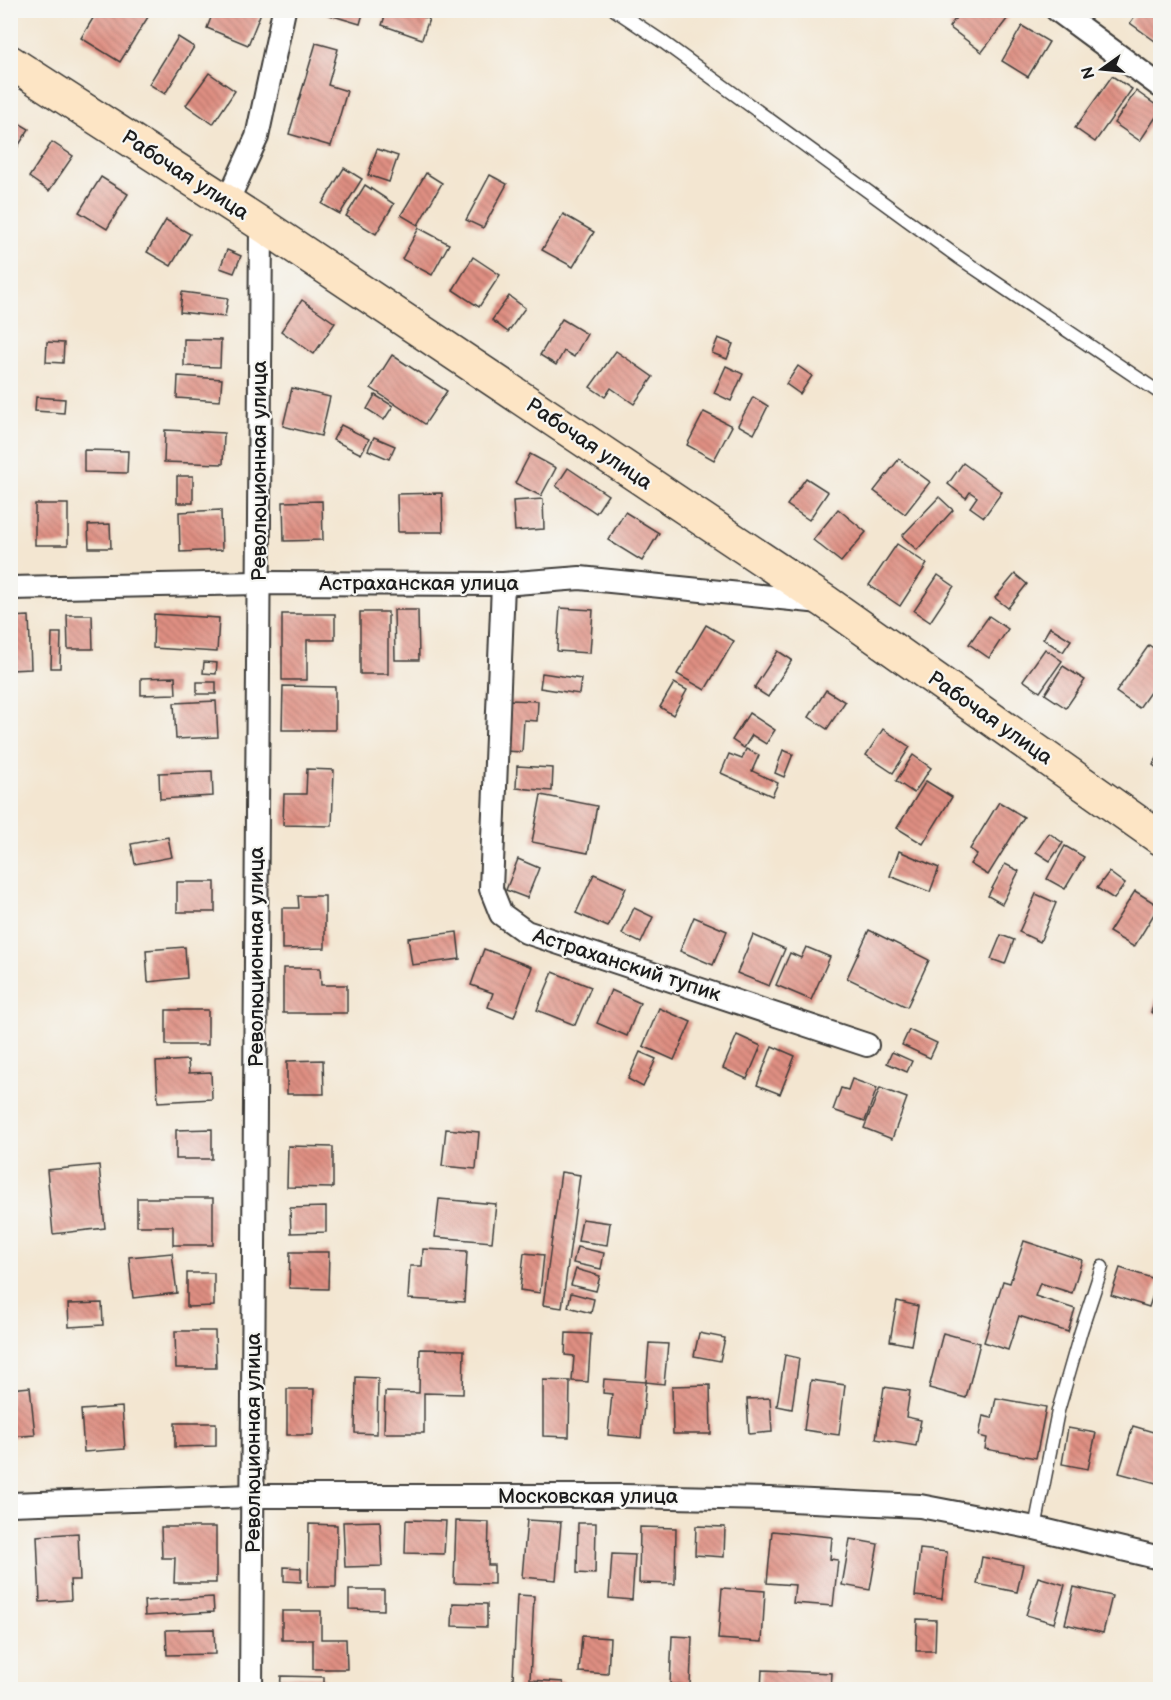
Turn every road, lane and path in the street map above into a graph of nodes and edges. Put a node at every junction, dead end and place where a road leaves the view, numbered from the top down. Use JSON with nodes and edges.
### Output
{"nodes":[{"id":1,"x":284,"y":10,"type":"edge"},
{"id":2,"x":615,"y":10,"type":"edge"},
{"id":3,"x":1057,"y":10,"type":"edge"},
{"id":4,"x":10,"y":62,"type":"edge"},
{"id":5,"x":1161,"y":86,"type":"edge"},
{"id":6,"x":227,"y":202,"type":"junction"},
{"id":7,"x":261,"y":224,"type":"junction"},
{"id":8,"x":1161,"y":393,"type":"edge"},
{"id":9,"x":258,"y":584,"type":"junction"},
{"id":10,"x":503,"y":584,"type":"junction"},
{"id":11,"x":10,"y":588,"type":"edge"},
{"id":12,"x":825,"y":602,"type":"junction"},
{"id":13,"x":1161,"y":838,"type":"edge"},
{"id":14,"x":867,"y":1045,"type":"dead end"},
{"id":15,"x":1102,"y":1267,"type":"dead end"},
{"id":16,"x":253,"y":1496,"type":"junction"},
{"id":17,"x":10,"y":1504,"type":"edge"},
{"id":18,"x":1035,"y":1528,"type":"junction"},
{"id":19,"x":1161,"y":1558,"type":"edge"},
{"id":20,"x":250,"y":1689,"type":"edge"}],
"edges":[{"from":1,"to":6,"type":"street"},
{"from":2,"to":8,"type":"lane"},
{"from":3,"to":5,"type":"street"},
{"from":4,"to":6,"type":"street","name":"Рабочая улица"},
{"from":6,"to":7,"type":"street","name":"Рабочая улица"},
{"from":7,"to":9,"type":"street","name":"Революционная улица"},
{"from":7,"to":12,"type":"street","name":"Рабочая улица"},
{"from":9,"to":10,"type":"street","name":"Астраханская улица"},
{"from":9,"to":11,"type":"street","name":"Астраханская улица"},
{"from":9,"to":16,"type":"street","name":"Революционная улица"},
{"from":10,"to":12,"type":"street","name":"Астраханская улица"},
{"from":10,"to":14,"type":"street","name":"Астраханский тупик"},
{"from":12,"to":13,"type":"street","name":"Рабочая улица"},
{"from":15,"to":18,"type":"lane"},
{"from":16,"to":17,"type":"street","name":"Московская улица"},
{"from":16,"to":18,"type":"street","name":"Московская улица"},
{"from":16,"to":20,"type":"street","name":"Революционная улица"},
{"from":18,"to":19,"type":"street","name":"Московская улица"}]}
